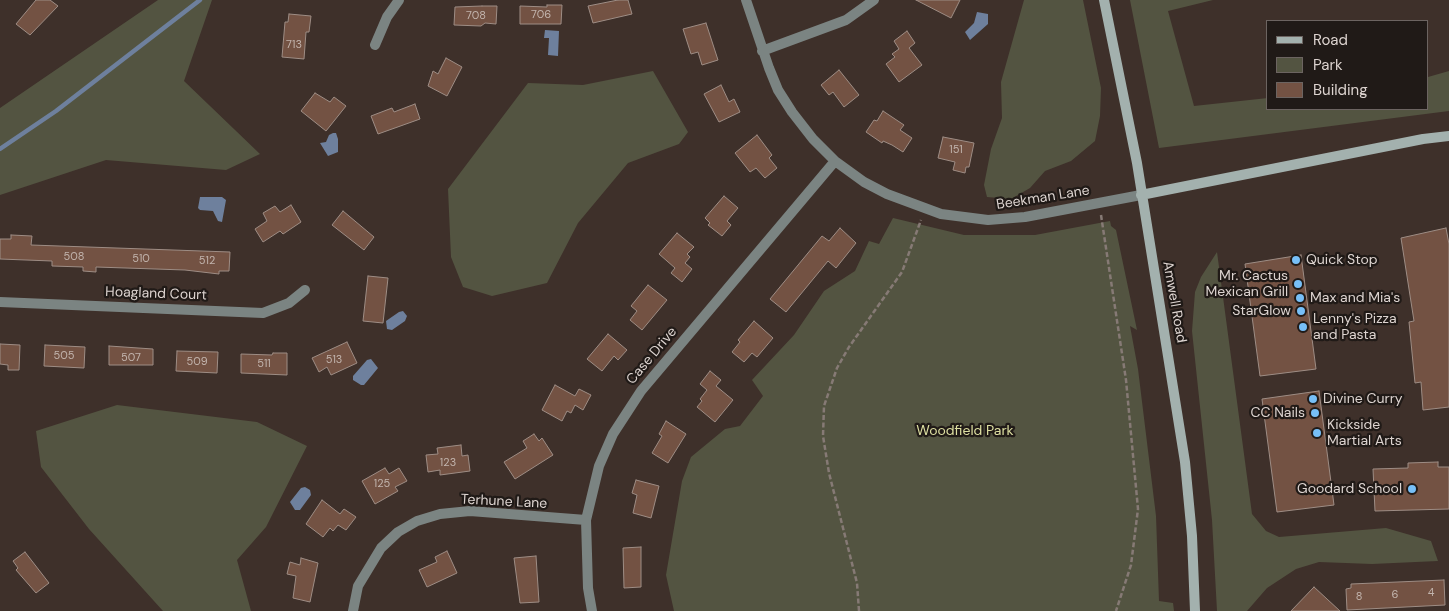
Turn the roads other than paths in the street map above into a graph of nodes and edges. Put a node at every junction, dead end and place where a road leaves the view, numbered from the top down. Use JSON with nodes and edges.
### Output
{"nodes":[{"id":1,"x":399,"y":0,"type":"edge"},
{"id":2,"x":746,"y":0,"type":"edge"},
{"id":3,"x":874,"y":0,"type":"edge"},
{"id":4,"x":1104,"y":0,"type":"edge"},
{"id":5,"x":375,"y":45,"type":"dead end"},
{"id":6,"x":762,"y":51,"type":"junction"},
{"id":7,"x":1449,"y":136,"type":"edge"},
{"id":8,"x":835,"y":161,"type":"junction"},
{"id":9,"x":1142,"y":195,"type":"junction"},
{"id":10,"x":305,"y":290,"type":"dead end"},
{"id":11,"x":0,"y":302,"type":"edge"},
{"id":12,"x":586,"y":520,"type":"junction"},
{"id":13,"x":353,"y":611,"type":"edge"},
{"id":14,"x":592,"y":611,"type":"edge"},
{"id":15,"x":1195,"y":611,"type":"edge"}],
"edges":[{"from":1,"to":5,"type":"street"},
{"from":2,"to":6,"type":"street","name":"Beekman Lane"},
{"from":3,"to":6,"type":"street"},
{"from":4,"to":9,"type":"main road","name":"Amwell Road"},
{"from":6,"to":8,"type":"street","name":"Beekman Lane"},
{"from":7,"to":9,"type":"main road","name":"Beekman Lane"},
{"from":8,"to":9,"type":"street","name":"Beekman Lane"},
{"from":8,"to":12,"type":"street","name":"Case Drive"},
{"from":9,"to":15,"type":"main road","name":"Amwell Road"},
{"from":10,"to":11,"type":"street","name":"Hoagland Court"},
{"from":12,"to":13,"type":"street","name":"Terhune Lane"},
{"from":12,"to":14,"type":"street","name":"Case Drive"}]}
